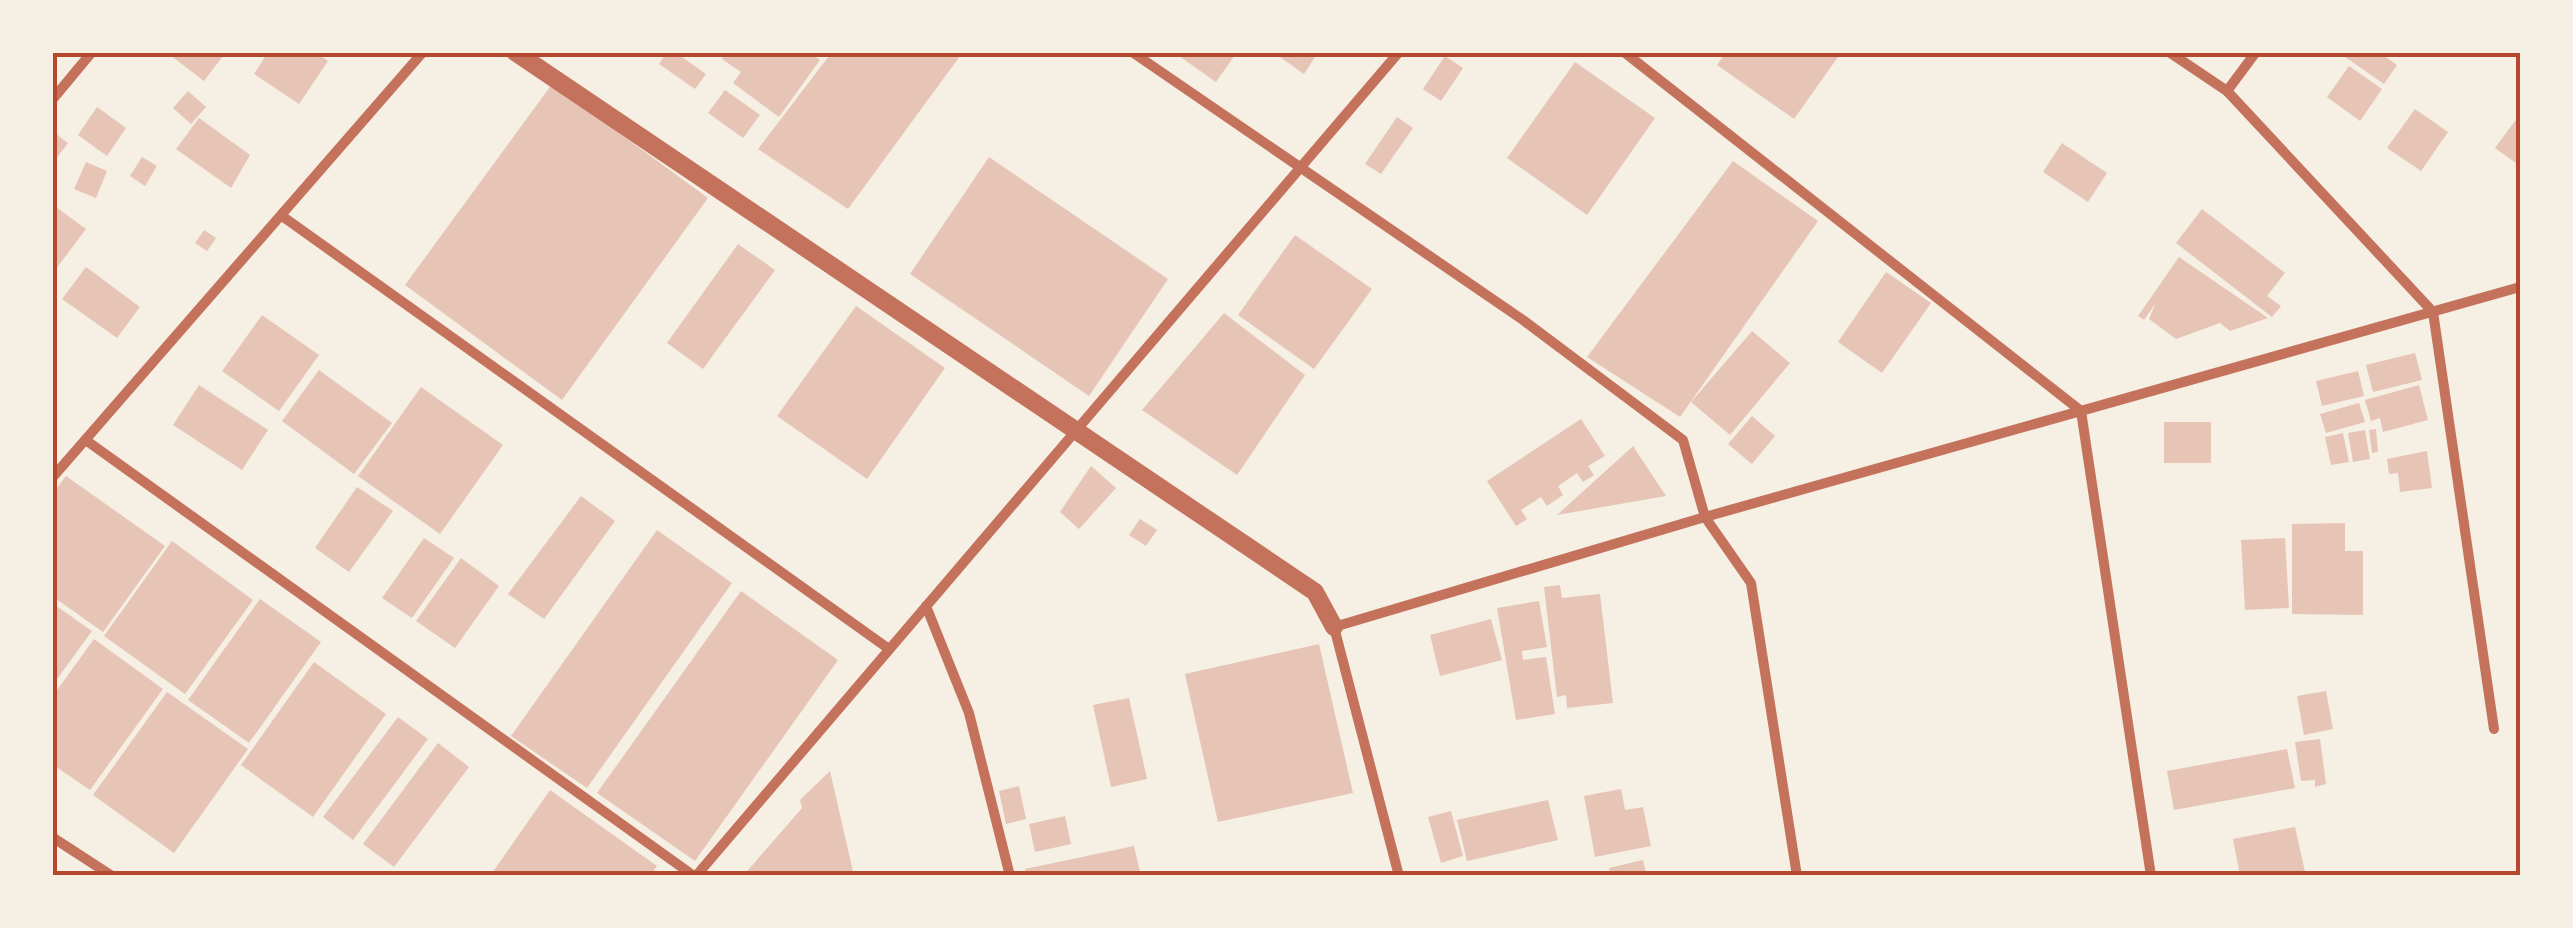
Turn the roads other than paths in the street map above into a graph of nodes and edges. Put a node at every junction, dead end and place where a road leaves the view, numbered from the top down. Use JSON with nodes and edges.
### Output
{"nodes":[{"id":1,"x":92,"y":52,"type":"edge"},
{"id":2,"x":423,"y":52,"type":"edge"},
{"id":3,"x":515,"y":52,"type":"edge"},
{"id":4,"x":1132,"y":52,"type":"edge"},
{"id":5,"x":1399,"y":52,"type":"edge"},
{"id":6,"x":1624,"y":52,"type":"edge"},
{"id":7,"x":2168,"y":52,"type":"edge"},
{"id":8,"x":2256,"y":52,"type":"edge"},
{"id":9,"x":2227,"y":91,"type":"junction"},
{"id":10,"x":52,"y":100,"type":"edge"},
{"id":11,"x":1300,"y":168,"type":"junction"},
{"id":12,"x":282,"y":216,"type":"junction"},
{"id":13,"x":2520,"y":287,"type":"edge"},
{"id":14,"x":2433,"y":312,"type":"junction"},
{"id":15,"x":2081,"y":411,"type":"junction"},
{"id":16,"x":1078,"y":428,"type":"junction"},
{"id":17,"x":87,"y":441,"type":"junction"},
{"id":18,"x":52,"y":478,"type":"edge"},
{"id":19,"x":1705,"y":516,"type":"junction"},
{"id":20,"x":926,"y":606,"type":"junction"},
{"id":21,"x":1334,"y":628,"type":"junction"},
{"id":22,"x":889,"y":649,"type":"junction"},
{"id":23,"x":2494,"y":730,"type":"dead end"},
{"id":24,"x":52,"y":837,"type":"edge"},
{"id":25,"x":112,"y":876,"type":"edge"},
{"id":26,"x":695,"y":876,"type":"edge"},
{"id":27,"x":1010,"y":876,"type":"edge"},
{"id":28,"x":1398,"y":876,"type":"edge"},
{"id":29,"x":1797,"y":876,"type":"edge"},
{"id":30,"x":2151,"y":876,"type":"edge"}],
"edges":[{"from":1,"to":10,"type":"street"},
{"from":2,"to":12,"type":"street"},
{"from":3,"to":16,"type":"street"},
{"from":4,"to":11,"type":"street"},
{"from":5,"to":11,"type":"street"},
{"from":6,"to":15,"type":"street"},
{"from":7,"to":9,"type":"street"},
{"from":8,"to":9,"type":"street"},
{"from":9,"to":14,"type":"street"},
{"from":11,"to":16,"type":"street"},
{"from":11,"to":19,"type":"street"},
{"from":12,"to":17,"type":"street"},
{"from":12,"to":22,"type":"street"},
{"from":13,"to":14,"type":"street"},
{"from":14,"to":15,"type":"street"},
{"from":14,"to":23,"type":"street"},
{"from":15,"to":19,"type":"street"},
{"from":15,"to":30,"type":"street"},
{"from":16,"to":20,"type":"street"},
{"from":16,"to":21,"type":"street"},
{"from":17,"to":18,"type":"street"},
{"from":17,"to":26,"type":"street"},
{"from":19,"to":21,"type":"street"},
{"from":19,"to":29,"type":"street"},
{"from":20,"to":22,"type":"street"},
{"from":20,"to":27,"type":"street"},
{"from":21,"to":28,"type":"street"},
{"from":22,"to":26,"type":"street"},
{"from":24,"to":25,"type":"street"}]}
